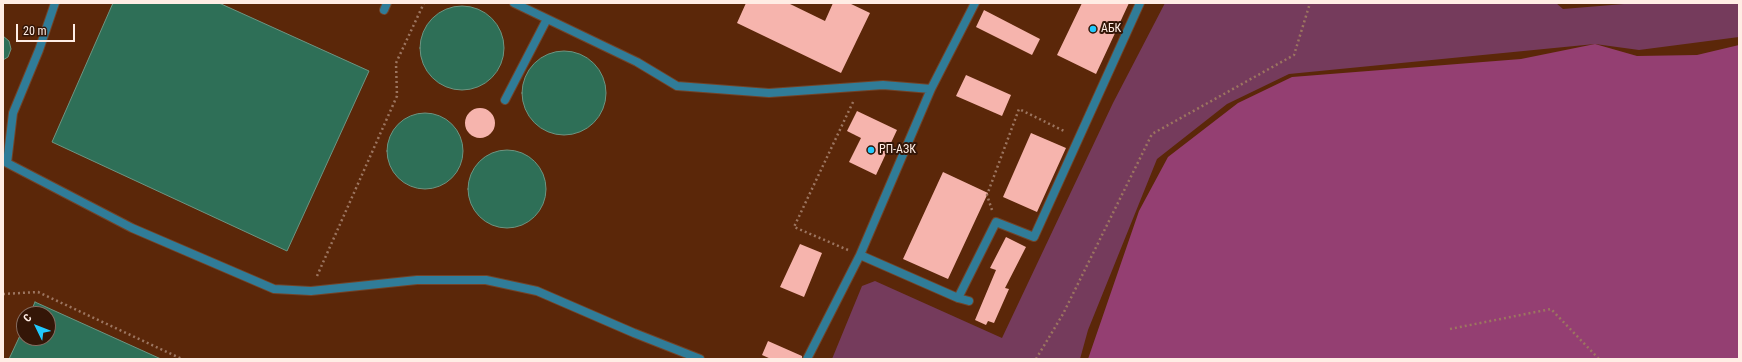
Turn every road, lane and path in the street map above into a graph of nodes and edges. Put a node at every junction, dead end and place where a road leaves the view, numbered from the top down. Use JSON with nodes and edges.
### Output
{"nodes":[{"id":1,"x":55,"y":3,"type":"edge"},
{"id":2,"x":424,"y":3,"type":"edge"},
{"id":3,"x":514,"y":3,"type":"edge"},
{"id":4,"x":975,"y":3,"type":"edge"},
{"id":5,"x":1140,"y":3,"type":"edge"},
{"id":6,"x":1310,"y":3,"type":"edge"},
{"id":7,"x":547,"y":19,"type":"junction"},
{"id":8,"x":860,"y":86,"type":"junction"},
{"id":9,"x":931,"y":89,"type":"junction"},
{"id":10,"x":505,"y":100,"type":"dead end"},
{"id":11,"x":1079,"y":138,"type":"junction"},
{"id":12,"x":5,"y":162,"type":"edge"},
{"id":13,"x":996,"y":222,"type":"junction"},
{"id":14,"x":860,"y":255,"type":"junction"},
{"id":15,"x":311,"y":291,"type":"junction"},
{"id":16,"x":3,"y":294,"type":"edge"},
{"id":17,"x":958,"y":298,"type":"junction"},
{"id":18,"x":969,"y":301,"type":"dead end"},
{"id":19,"x":1450,"y":329,"type":"dead end"},
{"id":20,"x":182,"y":359,"type":"edge"},
{"id":21,"x":700,"y":359,"type":"edge"},
{"id":22,"x":807,"y":359,"type":"edge"},
{"id":23,"x":1036,"y":359,"type":"edge"},
{"id":24,"x":1599,"y":359,"type":"edge"}],
"edges":[{"from":1,"to":12,"type":"lane"},
{"from":2,"to":15,"type":"path"},
{"from":3,"to":7,"type":"lane"},
{"from":4,"to":9,"type":"lane"},
{"from":5,"to":11,"type":"lane"},
{"from":6,"to":23,"type":"path"},
{"from":7,"to":8,"type":"lane"},
{"from":7,"to":10,"type":"lane"},
{"from":8,"to":9,"type":"lane"},
{"from":8,"to":14,"type":"path"},
{"from":9,"to":14,"type":"lane"},
{"from":11,"to":13,"type":"lane"},
{"from":11,"to":13,"type":"path"},
{"from":12,"to":15,"type":"lane"},
{"from":13,"to":17,"type":"lane"},
{"from":14,"to":17,"type":"lane"},
{"from":14,"to":22,"type":"lane"},
{"from":15,"to":21,"type":"lane"},
{"from":16,"to":20,"type":"path"},
{"from":17,"to":18,"type":"lane"},
{"from":19,"to":24,"type":"path"}]}
